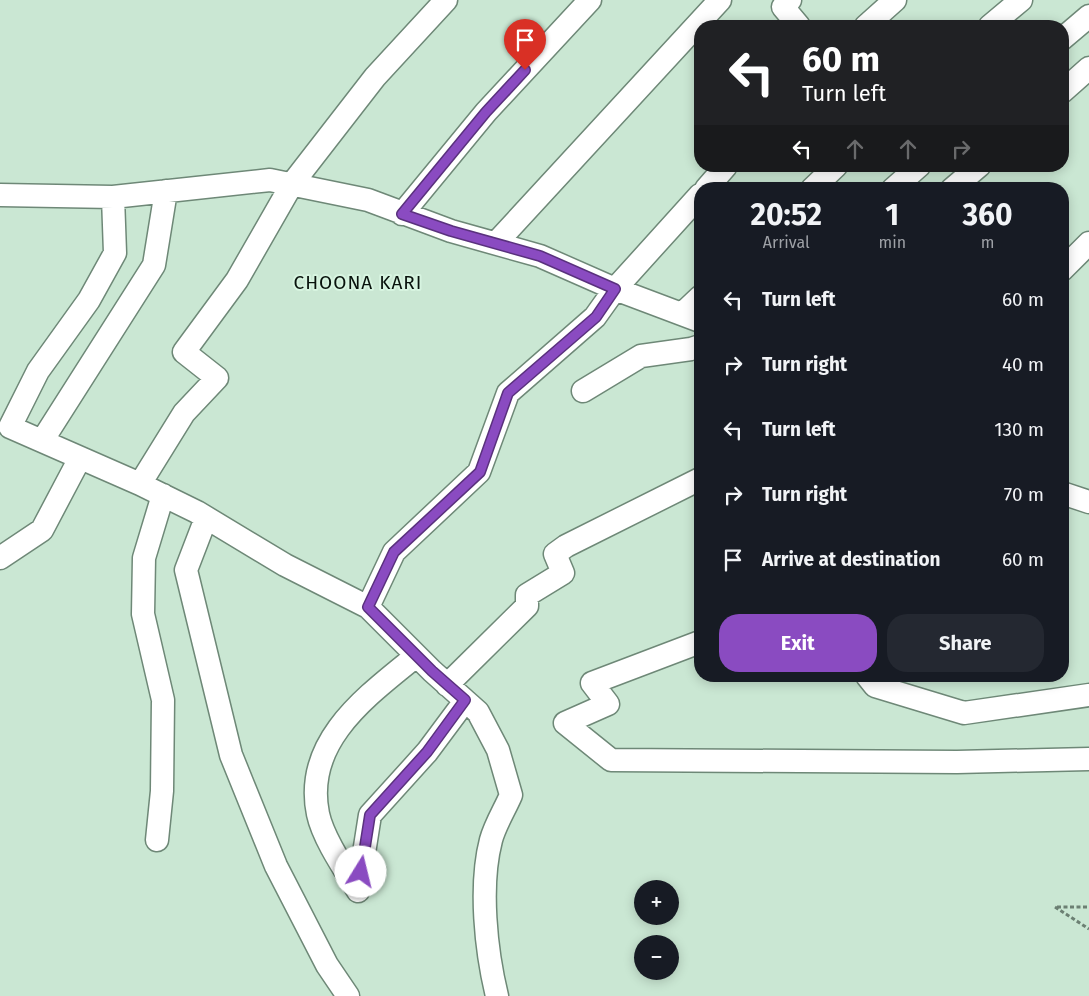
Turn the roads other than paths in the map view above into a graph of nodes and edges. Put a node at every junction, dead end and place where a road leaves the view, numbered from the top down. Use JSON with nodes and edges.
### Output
{"nodes":[{"id":1,"x":446,"y":0,"type":"edge"},
{"id":2,"x":590,"y":0,"type":"edge"},
{"id":3,"x":720,"y":0,"type":"edge"},
{"id":4,"x":790,"y":0,"type":"edge"},
{"id":5,"x":895,"y":0,"type":"edge"},
{"id":6,"x":1021,"y":0,"type":"edge"},
{"id":7,"x":1089,"y":16,"type":"edge"},
{"id":8,"x":702,"y":20,"type":"edge"},
{"id":9,"x":794,"y":20,"type":"edge"},
{"id":10,"x":873,"y":20,"type":"edge"},
{"id":11,"x":997,"y":20,"type":"edge"},
{"id":12,"x":694,"y":28,"type":"edge"},
{"id":13,"x":1069,"y":33,"type":"edge"},
{"id":14,"x":1089,"y":68,"type":"edge"},
{"id":15,"x":1069,"y":86,"type":"edge"},
{"id":16,"x":721,"y":172,"type":"edge"},
{"id":17,"x":830,"y":172,"type":"edge"},
{"id":18,"x":912,"y":172,"type":"edge"},
{"id":19,"x":972,"y":172,"type":"edge"},
{"id":20,"x":712,"y":182,"type":"edge"},
{"id":21,"x":819,"y":182,"type":"edge"},
{"id":22,"x":901,"y":182,"type":"edge"},
{"id":23,"x":960,"y":182,"type":"edge"},
{"id":24,"x":292,"y":184,"type":"junction"},
{"id":25,"x":166,"y":191,"type":"junction"},
{"id":26,"x":0,"y":195,"type":"edge"},
{"id":27,"x":112,"y":197,"type":"junction"},
{"id":28,"x":694,"y":202,"type":"edge"},
{"id":29,"x":402,"y":214,"type":"junction"},
{"id":30,"x":497,"y":242,"type":"junction"},
{"id":31,"x":1089,"y":243,"type":"edge"},
{"id":32,"x":1069,"y":263,"type":"edge"},
{"id":33,"x":615,"y":289,"type":"junction"},
{"id":34,"x":691,"y":318,"type":"edge"},
{"id":35,"x":694,"y":348,"type":"edge"},
{"id":36,"x":583,"y":391,"type":"dead end"},
{"id":37,"x":42,"y":441,"type":"junction"},
{"id":38,"x":80,"y":458,"type":"junction"},
{"id":39,"x":694,"y":482,"type":"edge"},
{"id":40,"x":140,"y":484,"type":"junction"},
{"id":41,"x":162,"y":495,"type":"junction"},
{"id":42,"x":1069,"y":495,"type":"edge"},
{"id":43,"x":1089,"y":502,"type":"edge"},
{"id":44,"x":206,"y":518,"type":"junction"},
{"id":45,"x":0,"y":558,"type":"edge"},
{"id":46,"x":368,"y":607,"type":"junction"},
{"id":47,"x":694,"y":644,"type":"edge"},
{"id":48,"x":416,"y":656,"type":"junction"},
{"id":49,"x":872,"y":682,"type":"edge"},
{"id":50,"x":447,"y":684,"type":"junction"},
{"id":51,"x":1089,"y":695,"type":"edge"},
{"id":52,"x":465,"y":700,"type":"junction"},
{"id":53,"x":1089,"y":759,"type":"edge"},
{"id":54,"x":157,"y":840,"type":"dead end"},
{"id":55,"x":348,"y":996,"type":"edge"},
{"id":56,"x":497,"y":996,"type":"edge"}],
"edges":[{"from":1,"to":24,"type":"street"},
{"from":2,"to":29,"type":"street"},
{"from":3,"to":8,"type":"street"},
{"from":4,"to":9,"type":"street"},
{"from":5,"to":10,"type":"street"},
{"from":6,"to":11,"type":"street"},
{"from":7,"to":13,"type":"street"},
{"from":12,"to":30,"type":"street"},
{"from":14,"to":15,"type":"street"},
{"from":16,"to":20,"type":"street"},
{"from":17,"to":21,"type":"street"},
{"from":18,"to":22,"type":"street"},
{"from":19,"to":23,"type":"street"},
{"from":24,"to":25,"type":"street"},
{"from":24,"to":29,"type":"street"},
{"from":24,"to":40,"type":"street"},
{"from":25,"to":27,"type":"street"},
{"from":25,"to":37,"type":"street"},
{"from":26,"to":27,"type":"street"},
{"from":27,"to":37,"type":"street"},
{"from":28,"to":33,"type":"street"},
{"from":29,"to":30,"type":"street"},
{"from":30,"to":33,"type":"street"},
{"from":31,"to":32,"type":"street"},
{"from":33,"to":34,"type":"street"},
{"from":33,"to":46,"type":"street"},
{"from":35,"to":36,"type":"street"},
{"from":37,"to":38,"type":"street"},
{"from":38,"to":40,"type":"street"},
{"from":38,"to":45,"type":"street"},
{"from":39,"to":50,"type":"street"},
{"from":40,"to":41,"type":"street"},
{"from":41,"to":44,"type":"street"},
{"from":41,"to":54,"type":"street"},
{"from":42,"to":43,"type":"street"},
{"from":44,"to":46,"type":"street"},
{"from":44,"to":55,"type":"street"},
{"from":46,"to":48,"type":"street"},
{"from":47,"to":53,"type":"street"},
{"from":48,"to":50,"type":"street"},
{"from":48,"to":52,"type":"street"},
{"from":49,"to":51,"type":"street"},
{"from":50,"to":52,"type":"street"},
{"from":52,"to":56,"type":"street"}]}
